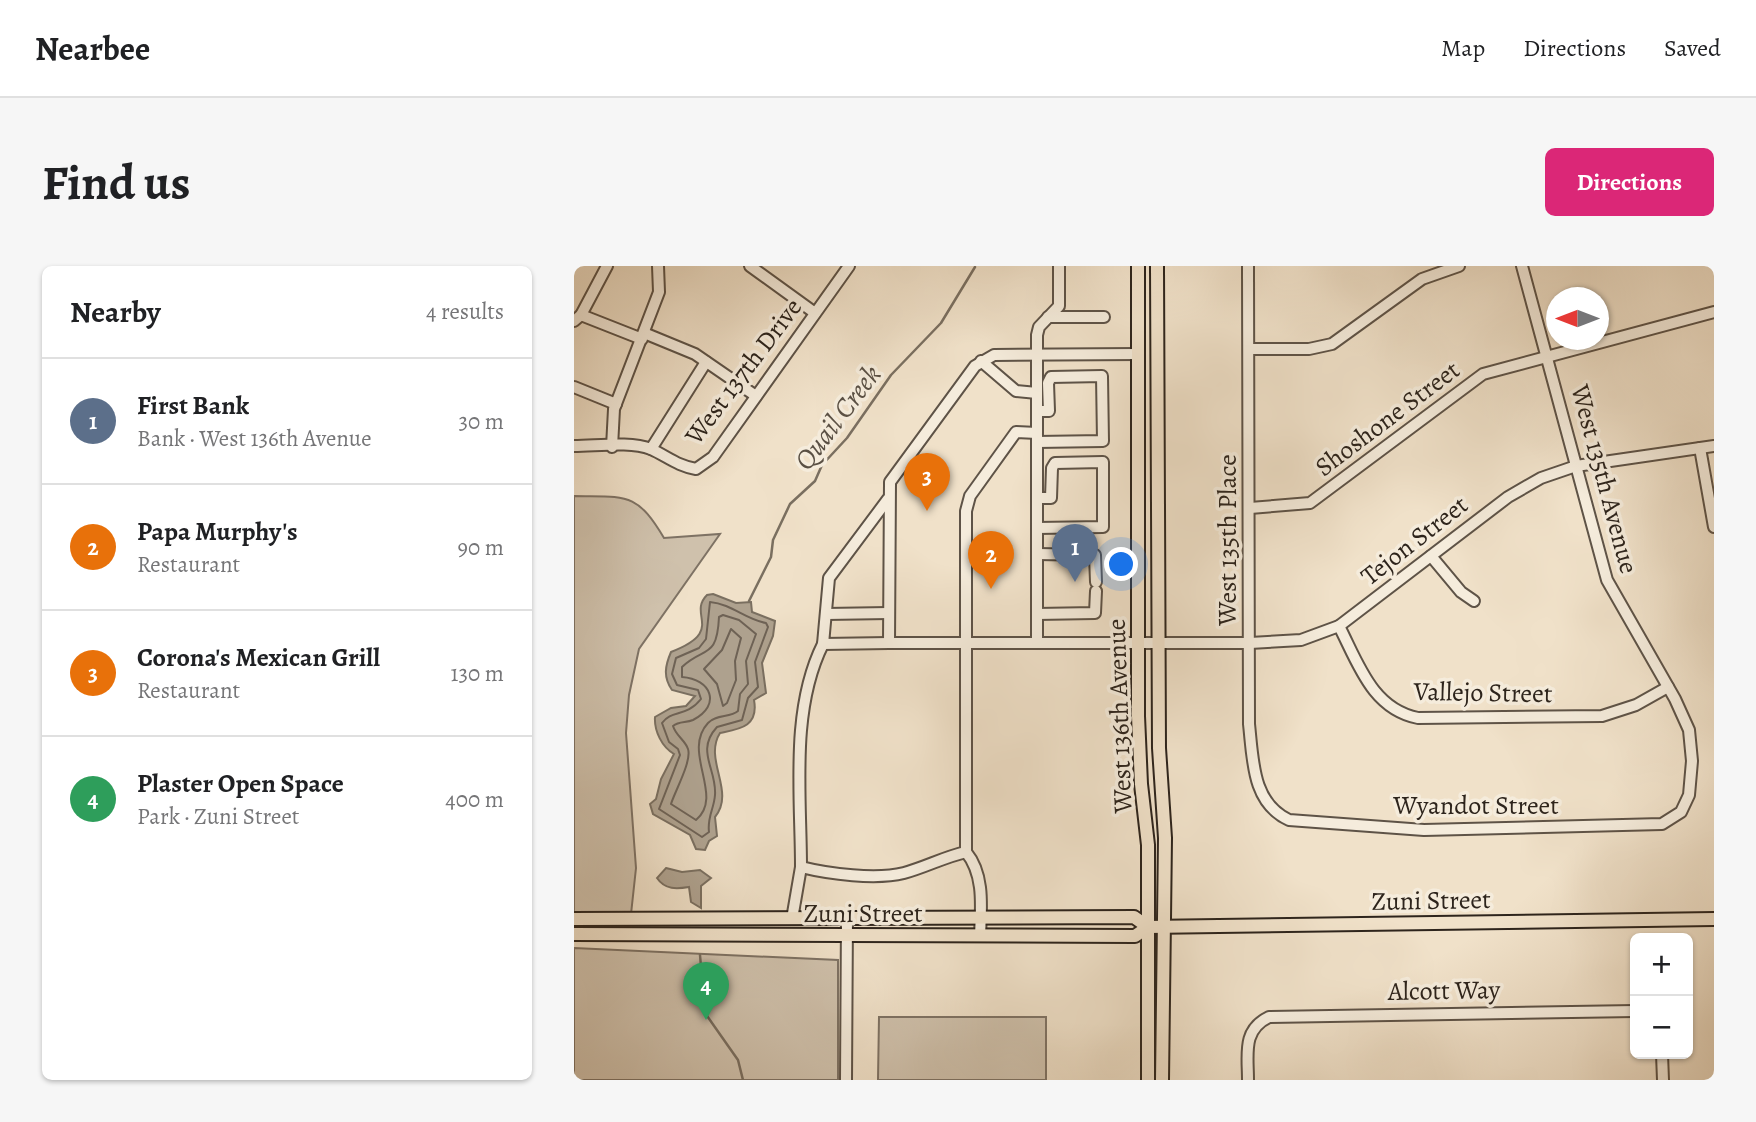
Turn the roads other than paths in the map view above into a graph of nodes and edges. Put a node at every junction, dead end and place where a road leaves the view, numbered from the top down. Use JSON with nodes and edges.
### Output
{"nodes":[{"id":1,"x":607,"y":266,"type":"edge"},
{"id":2,"x":658,"y":266,"type":"edge"},
{"id":3,"x":750,"y":266,"type":"edge"},
{"id":4,"x":849,"y":266,"type":"edge"},
{"id":5,"x":1059,"y":266,"type":"edge"},
{"id":6,"x":1138,"y":266,"type":"edge"},
{"id":7,"x":1157,"y":266,"type":"edge"},
{"id":8,"x":1248,"y":266,"type":"edge"},
{"id":9,"x":1459,"y":266,"type":"edge"},
{"id":10,"x":1522,"y":266,"type":"edge"},
{"id":11,"x":1714,"y":312,"type":"edge"},
{"id":12,"x":815,"y":313,"type":"junction"},
{"id":13,"x":1048,"y":317,"type":"junction"},
{"id":14,"x":1104,"y":317,"type":"dead end"},
{"id":15,"x":578,"y":318,"type":"edge"},
{"id":16,"x":643,"y":336,"type":"junction"},
{"id":17,"x":1249,"y":349,"type":"junction"},
{"id":18,"x":1037,"y":354,"type":"junction"},
{"id":19,"x":1138,"y":354,"type":"junction"},
{"id":20,"x":1548,"y":356,"type":"junction"},
{"id":21,"x":981,"y":360,"type":"junction"},
{"id":22,"x":706,"y":362,"type":"junction"},
{"id":23,"x":574,"y":387,"type":"edge"},
{"id":24,"x":1037,"y":393,"type":"junction"},
{"id":25,"x":756,"y":396,"type":"junction"},
{"id":26,"x":616,"y":404,"type":"junction"},
{"id":27,"x":1037,"y":411,"type":"junction"},
{"id":28,"x":1037,"y":437,"type":"junction"},
{"id":29,"x":574,"y":446,"type":"edge"},
{"id":30,"x":1714,"y":446,"type":"edge"},
{"id":31,"x":612,"y":447,"type":"junction"},
{"id":32,"x":1700,"y":448,"type":"junction"},
{"id":33,"x":651,"y":449,"type":"junction"},
{"id":34,"x":1576,"y":466,"type":"junction"},
{"id":35,"x":1037,"y":498,"type":"junction"},
{"id":36,"x":888,"y":499,"type":"junction"},
{"id":37,"x":1250,"y":508,"type":"junction"},
{"id":38,"x":1714,"y":527,"type":"edge"},
{"id":39,"x":1037,"y":528,"type":"junction"},
{"id":40,"x":1037,"y":554,"type":"junction"},
{"id":41,"x":1432,"y":556,"type":"junction"},
{"id":42,"x":1474,"y":601,"type":"dead end"},
{"id":43,"x":889,"y":613,"type":"junction"},
{"id":44,"x":826,"y":614,"type":"junction"},
{"id":45,"x":1037,"y":614,"type":"junction"},
{"id":46,"x":1339,"y":626,"type":"junction"},
{"id":47,"x":889,"y":643,"type":"junction"},
{"id":48,"x":965,"y":643,"type":"junction"},
{"id":49,"x":1037,"y":643,"type":"junction"},
{"id":50,"x":1250,"y":643,"type":"junction"},
{"id":51,"x":823,"y":644,"type":"junction"},
{"id":52,"x":1138,"y":644,"type":"junction"},
{"id":53,"x":1158,"y":644,"type":"junction"},
{"id":54,"x":1668,"y":687,"type":"junction"},
{"id":55,"x":1270,"y":809,"type":"joint"},
{"id":56,"x":1681,"y":812,"type":"joint"},
{"id":57,"x":966,"y":852,"type":"junction"},
{"id":58,"x":802,"y":867,"type":"junction"},
{"id":59,"x":846,"y":917,"type":"junction"},
{"id":60,"x":981,"y":917,"type":"junction"},
{"id":61,"x":574,"y":919,"type":"edge"},
{"id":62,"x":792,"y":919,"type":"junction"},
{"id":63,"x":1714,"y":919,"type":"edge"},
{"id":64,"x":1148,"y":926,"type":"junction"},
{"id":65,"x":1163,"y":926,"type":"junction"},
{"id":66,"x":574,"y":934,"type":"edge"},
{"id":67,"x":981,"y":936,"type":"junction"},
{"id":68,"x":846,"y":937,"type":"junction"},
{"id":69,"x":1630,"y":1011,"type":"edge"},
{"id":70,"x":1247,"y":1014,"type":"dead end"},
{"id":71,"x":1256,"y":1024,"type":"junction"},
{"id":72,"x":1662,"y":1059,"type":"edge"},
{"id":73,"x":846,"y":1080,"type":"edge"},
{"id":74,"x":1148,"y":1080,"type":"edge"},
{"id":75,"x":1162,"y":1080,"type":"edge"},
{"id":76,"x":1248,"y":1080,"type":"edge"},
{"id":77,"x":1662,"y":1080,"type":"edge"}],
"edges":[{"from":1,"to":15,"type":"street"},
{"from":2,"to":16,"type":"street"},
{"from":3,"to":12,"type":"street"},
{"from":4,"to":12,"type":"street","name":"West 137th Drive"},
{"from":5,"to":13,"type":"street"},
{"from":6,"to":19,"type":"main road","name":"West 136th Avenue"},
{"from":7,"to":53,"type":"main road","name":"West 136th Avenue"},
{"from":8,"to":17,"type":"street","name":"West 135th Place"},
{"from":9,"to":17,"type":"street"},
{"from":10,"to":20,"type":"street","name":"West 135th Avenue"},
{"from":11,"to":20,"type":"street","name":"Shoshone Street"},
{"from":12,"to":25,"type":"street","name":"West 137th Drive"},
{"from":13,"to":14,"type":"street"},
{"from":13,"to":18,"type":"street"},
{"from":15,"to":16,"type":"street"},
{"from":16,"to":22,"type":"street"},
{"from":16,"to":26,"type":"street"},
{"from":17,"to":37,"type":"street","name":"West 135th Place"},
{"from":18,"to":19,"type":"street"},
{"from":18,"to":21,"type":"street"},
{"from":18,"to":24,"type":"street"},
{"from":19,"to":52,"type":"main road","name":"West 136th Avenue"},
{"from":20,"to":34,"type":"street","name":"West 135th Avenue"},
{"from":20,"to":37,"type":"street","name":"Shoshone Street"},
{"from":21,"to":24,"type":"street"},
{"from":21,"to":36,"type":"street"},
{"from":22,"to":25,"type":"street"},
{"from":22,"to":33,"type":"street"},
{"from":23,"to":26,"type":"street"},
{"from":24,"to":27,"type":"street"},
{"from":25,"to":33,"type":"street","name":"West 137th Drive"},
{"from":26,"to":31,"type":"street"},
{"from":27,"to":28,"type":"street"},
{"from":27,"to":28,"type":"street"},
{"from":28,"to":35,"type":"street"},
{"from":28,"to":48,"type":"street"},
{"from":29,"to":31,"type":"street"},
{"from":30,"to":32,"type":"street","name":"Tejon Street"},
{"from":31,"to":33,"type":"street"},
{"from":32,"to":34,"type":"street","name":"Tejon Street"},
{"from":32,"to":38,"type":"street"},
{"from":34,"to":41,"type":"street","name":"Tejon Street"},
{"from":34,"to":54,"type":"street","name":"West 135th Avenue"},
{"from":35,"to":39,"type":"street"},
{"from":35,"to":39,"type":"street"},
{"from":36,"to":43,"type":"street"},
{"from":36,"to":44,"type":"street"},
{"from":37,"to":50,"type":"street","name":"West 135th Place"},
{"from":39,"to":40,"type":"street"},
{"from":40,"to":45,"type":"street"},
{"from":40,"to":45,"type":"street"},
{"from":41,"to":42,"type":"street"},
{"from":41,"to":46,"type":"street","name":"Tejon Street"},
{"from":43,"to":44,"type":"street"},
{"from":43,"to":47,"type":"street"},
{"from":44,"to":51,"type":"street"},
{"from":45,"to":49,"type":"street"},
{"from":46,"to":50,"type":"street","name":"Tejon Street"},
{"from":46,"to":54,"type":"street","name":"Vallejo Street"},
{"from":47,"to":48,"type":"street","name":"Tejon Street"},
{"from":47,"to":51,"type":"street","name":"Tejon Street"},
{"from":48,"to":49,"type":"street","name":"Tejon Street"},
{"from":48,"to":57,"type":"street"},
{"from":49,"to":52,"type":"street","name":"Tejon Street"},
{"from":50,"to":53,"type":"street","name":"Tejon Street"},
{"from":50,"to":55,"type":"street","name":"West 135th Place"},
{"from":51,"to":58,"type":"street"},
{"from":52,"to":53,"type":"street","name":"Tejon Street"},
{"from":52,"to":64,"type":"main road","name":"West 136th Avenue"},
{"from":53,"to":65,"type":"main road","name":"West 136th Avenue"},
{"from":54,"to":56,"type":"street","name":"West 135th Avenue"},
{"from":55,"to":56,"type":"street","name":"Wyandot Street"},
{"from":57,"to":58,"type":"street"},
{"from":57,"to":60,"type":"street"},
{"from":58,"to":62,"type":"street"},
{"from":59,"to":60,"type":"main road","name":"Zuni Street"},
{"from":59,"to":62,"type":"main road","name":"Zuni Street"},
{"from":59,"to":68,"type":"street"},
{"from":60,"to":64,"type":"main road","name":"Zuni Street"},
{"from":60,"to":67,"type":"street"},
{"from":61,"to":62,"type":"main road","name":"Zuni Street"},
{"from":63,"to":65,"type":"main road","name":"Zuni Street"},
{"from":64,"to":65,"type":"main road","name":"Zuni Street"},
{"from":64,"to":67,"type":"main road","name":"Zuni Street"},
{"from":64,"to":74,"type":"main road","name":"West 136th Avenue"},
{"from":65,"to":75,"type":"main road","name":"West 136th Avenue"},
{"from":66,"to":68,"type":"main road","name":"Zuni Street"},
{"from":67,"to":68,"type":"main road","name":"Zuni Street"},
{"from":68,"to":73,"type":"street"},
{"from":69,"to":71,"type":"street","name":"Alcott Way"},
{"from":70,"to":71,"type":"street"},
{"from":71,"to":76,"type":"street"},
{"from":72,"to":77,"type":"street"}]}
